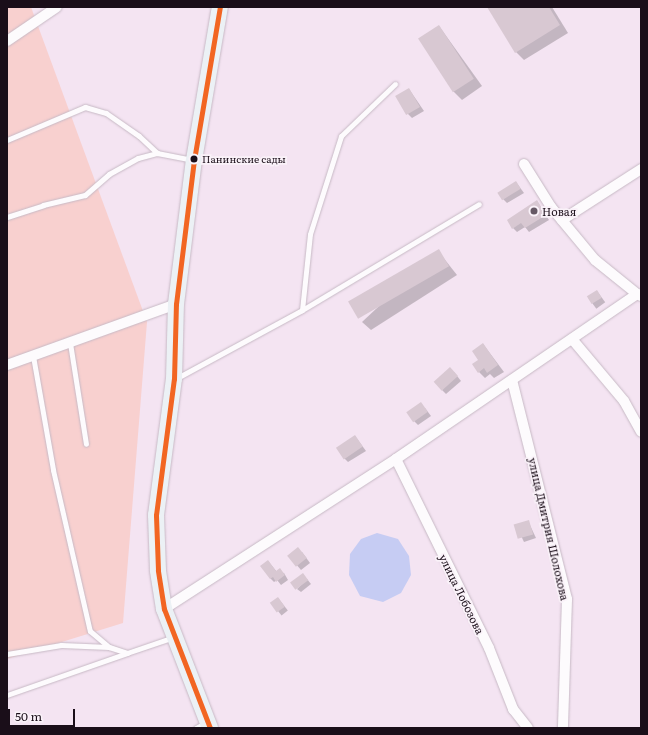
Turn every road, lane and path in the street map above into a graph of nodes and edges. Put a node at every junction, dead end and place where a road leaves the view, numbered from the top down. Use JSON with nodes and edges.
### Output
{"nodes":[{"id":1,"x":57,"y":7,"type":"edge"},
{"id":2,"x":220,"y":7,"type":"edge"},
{"id":3,"x":7,"y":42,"type":"edge"},
{"id":4,"x":395,"y":84,"type":"dead end"},
{"id":5,"x":7,"y":140,"type":"edge"},
{"id":6,"x":157,"y":154,"type":"junction"},
{"id":7,"x":194,"y":160,"type":"junction"},
{"id":8,"x":524,"y":164,"type":"dead end"},
{"id":9,"x":641,"y":169,"type":"edge"},
{"id":10,"x":479,"y":204,"type":"dead end"},
{"id":11,"x":7,"y":217,"type":"edge"},
{"id":12,"x":562,"y":220,"type":"junction"},
{"id":13,"x":639,"y":295,"type":"edge"},
{"id":14,"x":176,"y":304,"type":"junction"},
{"id":15,"x":302,"y":310,"type":"junction"},
{"id":16,"x":572,"y":339,"type":"junction"},
{"id":17,"x":70,"y":342,"type":"junction"},
{"id":18,"x":33,"y":356,"type":"junction"},
{"id":19,"x":7,"y":365,"type":"edge"},
{"id":20,"x":174,"y":379,"type":"junction"},
{"id":21,"x":512,"y":380,"type":"junction"},
{"id":22,"x":641,"y":432,"type":"edge"},
{"id":23,"x":86,"y":444,"type":"dead end"},
{"id":24,"x":396,"y":459,"type":"junction"},
{"id":25,"x":164,"y":609,"type":"junction"},
{"id":26,"x":174,"y":637,"type":"junction"},
{"id":27,"x":108,"y":647,"type":"junction"},
{"id":28,"x":127,"y":653,"type":"junction"},
{"id":29,"x":7,"y":654,"type":"edge"},
{"id":30,"x":7,"y":695,"type":"edge"},
{"id":31,"x":204,"y":726,"type":"edge"},
{"id":32,"x":528,"y":728,"type":"edge"},
{"id":33,"x":563,"y":728,"type":"edge"}],
"edges":[{"from":1,"to":3,"type":"street"},
{"from":2,"to":7,"type":"main road"},
{"from":4,"to":15,"type":"lane"},
{"from":5,"to":6,"type":"lane"},
{"from":6,"to":7,"type":"lane"},
{"from":6,"to":11,"type":"lane"},
{"from":7,"to":14,"type":"main road"},
{"from":8,"to":12,"type":"street"},
{"from":9,"to":12,"type":"street"},
{"from":10,"to":15,"type":"lane"},
{"from":12,"to":13,"type":"street"},
{"from":13,"to":16,"type":"street"},
{"from":14,"to":17,"type":"street"},
{"from":14,"to":20,"type":"main road"},
{"from":15,"to":20,"type":"lane"},
{"from":16,"to":21,"type":"street"},
{"from":16,"to":22,"type":"street"},
{"from":17,"to":18,"type":"street"},
{"from":17,"to":23,"type":"lane"},
{"from":18,"to":19,"type":"street"},
{"from":18,"to":27,"type":"lane"},
{"from":20,"to":25,"type":"main road"},
{"from":21,"to":24,"type":"street"},
{"from":21,"to":33,"type":"street","name":"улица Дмитрия Шолохова"},
{"from":24,"to":25,"type":"street"},
{"from":24,"to":32,"type":"street","name":"улица Лобозова"},
{"from":25,"to":26,"type":"main road"},
{"from":26,"to":28,"type":"lane"},
{"from":26,"to":31,"type":"main road"},
{"from":27,"to":28,"type":"lane"},
{"from":27,"to":29,"type":"lane"},
{"from":28,"to":30,"type":"lane"}]}
